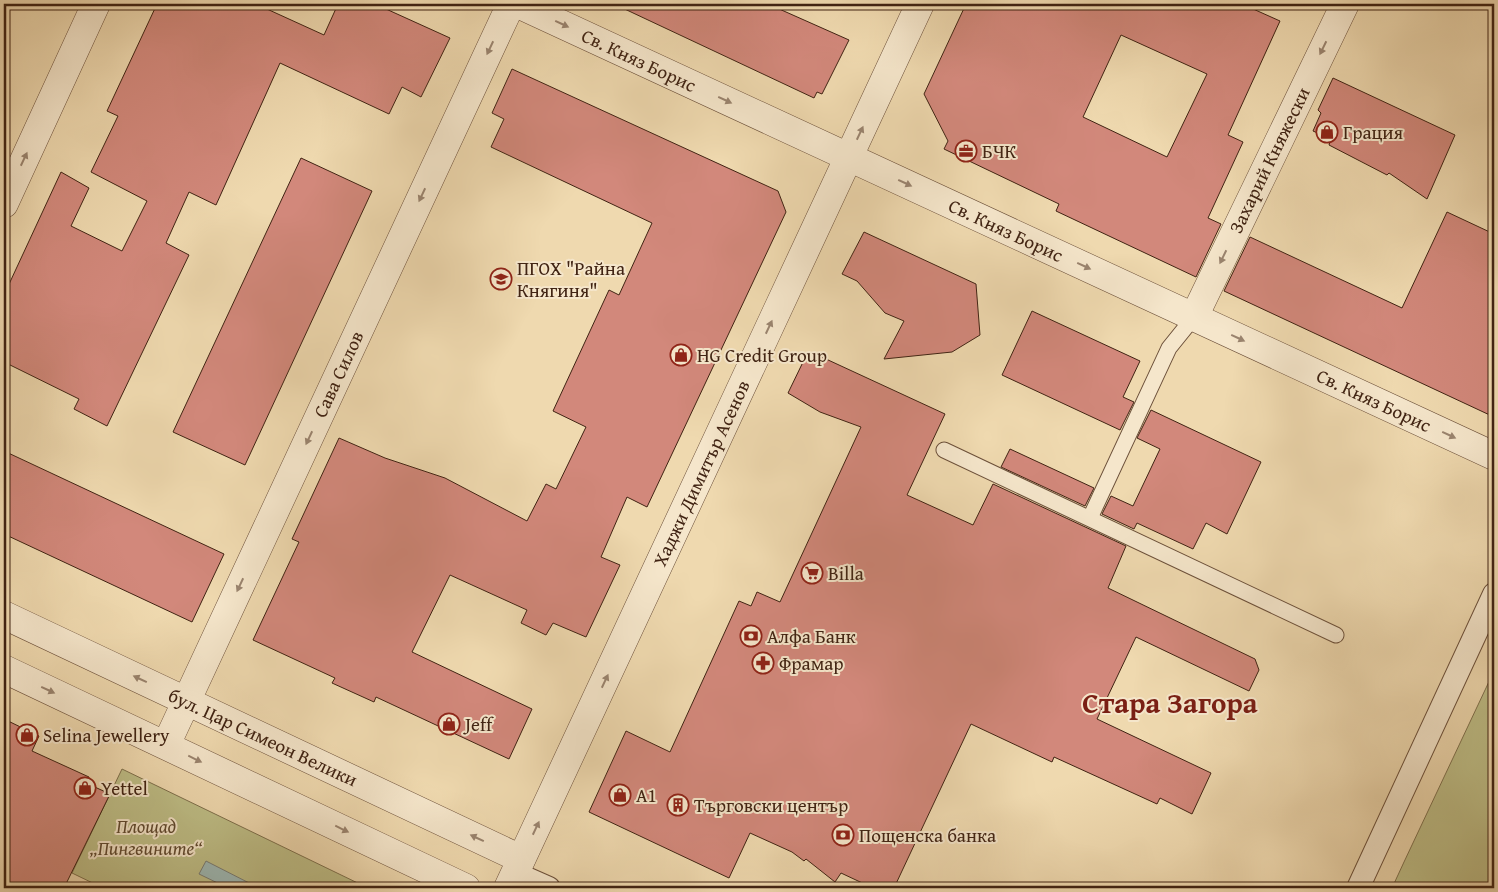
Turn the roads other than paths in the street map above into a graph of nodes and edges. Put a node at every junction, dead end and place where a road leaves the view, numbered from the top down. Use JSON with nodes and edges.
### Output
{"nodes":[{"id":1,"x":96,"y":4,"type":"edge"},
{"id":2,"x":511,"y":4,"type":"edge"},
{"id":3,"x":518,"y":4,"type":"edge"},
{"id":4,"x":920,"y":4,"type":"edge"},
{"id":5,"x":1344,"y":4,"type":"edge"},
{"id":6,"x":849,"y":157,"type":"junction"},
{"id":7,"x":4,"y":204,"type":"edge"},
{"id":8,"x":1194,"y":317,"type":"junction"},
{"id":9,"x":944,"y":450,"type":"dead end"},
{"id":10,"x":1494,"y":456,"type":"edge"},
{"id":11,"x":1090,"y":518,"type":"junction"},
{"id":12,"x":1494,"y":594,"type":"edge"},
{"id":13,"x":4,"y":615,"type":"edge"},
{"id":14,"x":1336,"y":635,"type":"dead end"},
{"id":15,"x":4,"y":669,"type":"edge"},
{"id":16,"x":186,"y":700,"type":"junction"},
{"id":17,"x":166,"y":745,"type":"junction"},
{"id":18,"x":515,"y":873,"type":"edge"},
{"id":19,"x":466,"y":888,"type":"edge"},
{"id":20,"x":549,"y":888,"type":"edge"},
{"id":21,"x":1358,"y":888,"type":"edge"}],
"edges":[{"from":7,"to":1,"type":"street","one_way":true},
{"from":2,"to":16,"type":"street","name":"Сава Силов","one_way":true},
{"from":3,"to":6,"type":"street","name":"Св. Княз Борис","one_way":true},
{"from":6,"to":4,"type":"street","name":"Хаджи Димитър Асенов","one_way":true},
{"from":5,"to":8,"type":"street","name":"Захарий Княжески","one_way":true},
{"from":6,"to":8,"type":"street","name":"Св. Княз Борис","one_way":true},
{"from":18,"to":6,"type":"street","name":"Хаджи Димитър Асенов","one_way":true},
{"from":8,"to":10,"type":"street","name":"Св. Княз Борис","one_way":true},
{"from":8,"to":11,"type":"lane"},
{"from":9,"to":11,"type":"lane"},
{"from":11,"to":14,"type":"lane"},
{"from":12,"to":21,"type":"street"},
{"from":16,"to":13,"type":"street","name":"бул. Цар Симеон Велики","one_way":true},
{"from":15,"to":17,"type":"street","one_way":true},
{"from":16,"to":17,"type":"street","name":"Сава Силов"},
{"from":18,"to":16,"type":"street","name":"бул. Цар Симеон Велики","one_way":true},
{"from":17,"to":19,"type":"street","one_way":true},
{"from":18,"to":20,"type":"street","name":"бул. Цар Симеон Велики"}]}
